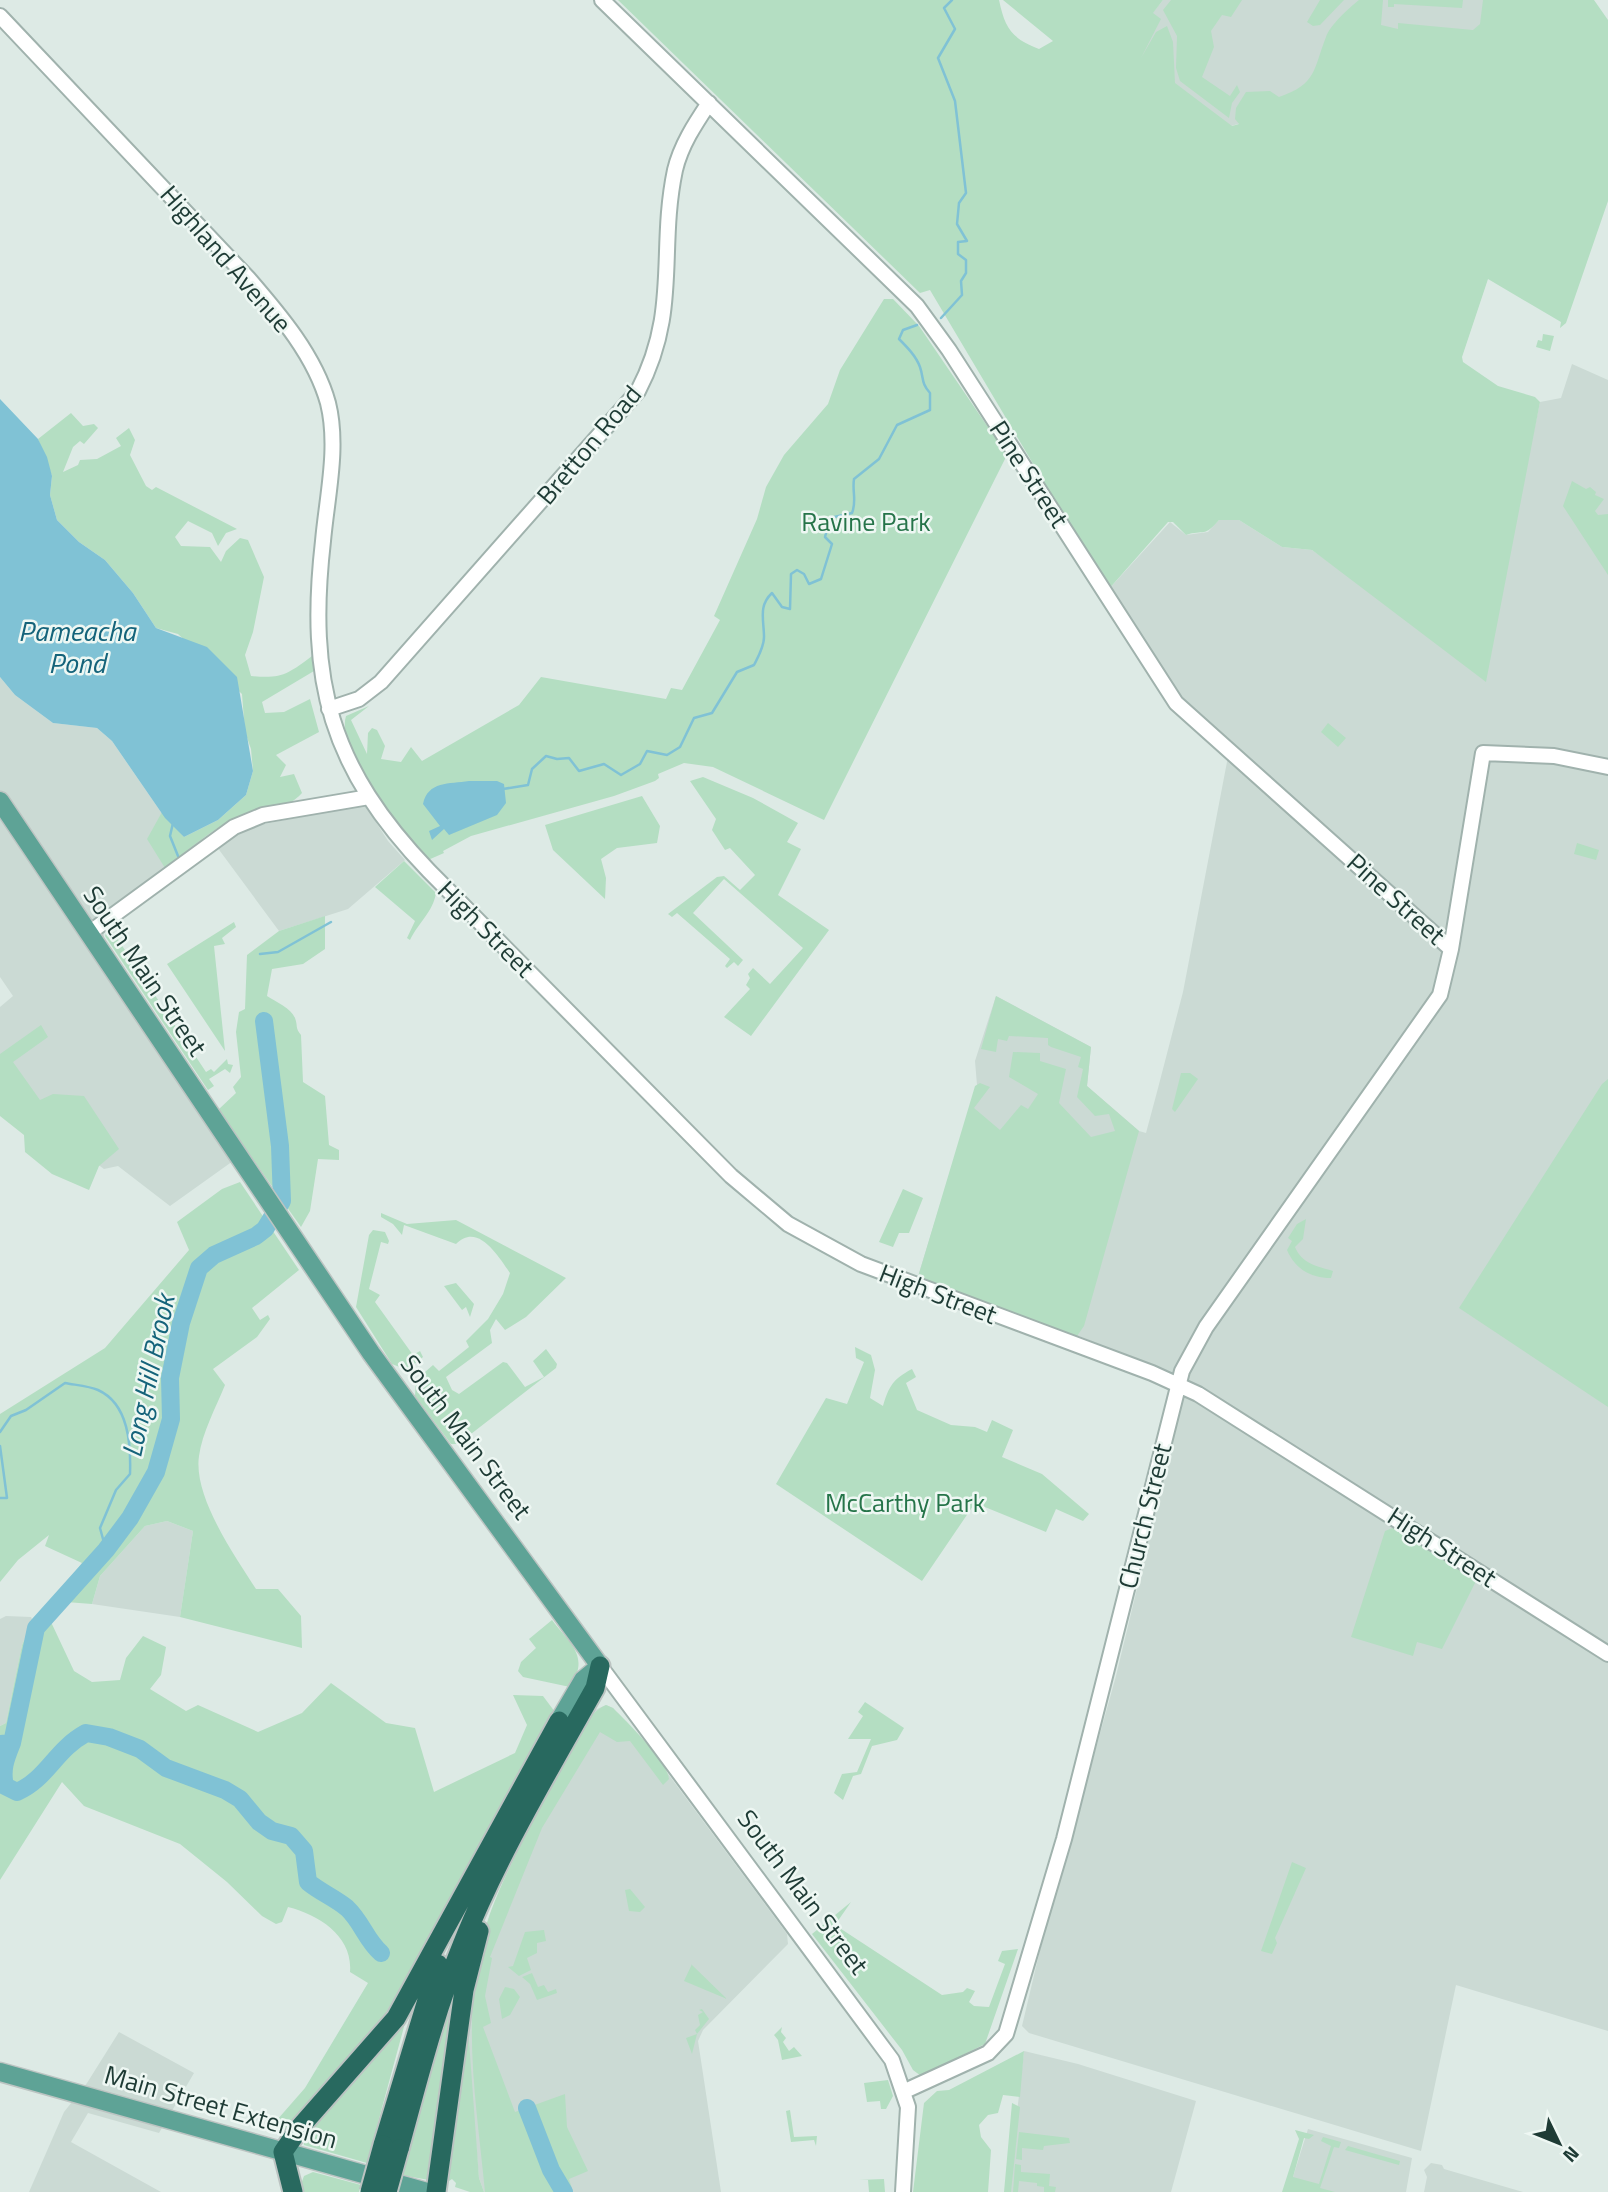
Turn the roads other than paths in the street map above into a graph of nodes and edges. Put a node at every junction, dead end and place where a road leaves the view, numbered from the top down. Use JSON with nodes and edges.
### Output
{"nodes":[{"id":1,"x":602,"y":0,"type":"edge"},
{"id":2,"x":0,"y":16,"type":"edge"},
{"id":3,"x":709,"y":103,"type":"junction"},
{"id":4,"x":329,"y":709,"type":"junction"},
{"id":5,"x":1608,"y":767,"type":"edge"},
{"id":6,"x":369,"y":797,"type":"junction"},
{"id":7,"x":0,"y":801,"type":"edge"},
{"id":8,"x":89,"y":933,"type":"junction"},
{"id":9,"x":1451,"y":948,"type":"junction"},
{"id":10,"x":1178,"y":1383,"type":"junction"},
{"id":11,"x":1608,"y":1654,"type":"edge"},
{"id":12,"x":600,"y":1666,"type":"junction"},
{"id":13,"x":559,"y":1721,"type":"joint"},
{"id":14,"x":500,"y":1842,"type":"junction"},
{"id":15,"x":0,"y":2072,"type":"edge"},
{"id":16,"x":905,"y":2091,"type":"junction"},
{"id":17,"x":391,"y":2147,"type":"junction"},
{"id":18,"x":283,"y":2152,"type":"junction"},
{"id":19,"x":293,"y":2192,"type":"edge"},
{"id":20,"x":370,"y":2192,"type":"edge"},
{"id":21,"x":387,"y":2192,"type":"edge"},
{"id":22,"x":427,"y":2192,"type":"edge"},
{"id":23,"x":436,"y":2192,"type":"edge"},
{"id":24,"x":902,"y":2192,"type":"edge"}],
"edges":[{"from":1,"to":3,"type":"street","name":"Pine Street"},
{"from":2,"to":4,"type":"street","name":"Highland Avenue"},
{"from":3,"to":4,"type":"street","name":"Bretton Road"},
{"from":3,"to":9,"type":"street","name":"Pine Street"},
{"from":4,"to":6,"type":"street","name":"Highland Avenue"},
{"from":5,"to":9,"type":"street","name":"Church Street"},
{"from":6,"to":8,"type":"street"},
{"from":6,"to":10,"type":"street","name":"High Street"},
{"from":7,"to":8,"type":"main road","name":"South Main Street"},
{"from":8,"to":12,"type":"main road","name":"South Main Street"},
{"from":9,"to":10,"type":"street","name":"Church Street"},
{"from":10,"to":11,"type":"street","name":"High Street"},
{"from":10,"to":16,"type":"street","name":"Church Street"},
{"from":12,"to":13,"type":"main road"},
{"from":12,"to":14,"type":"highway"},
{"from":12,"to":16,"type":"street","name":"South Main Street"},
{"from":13,"to":14,"type":"highway"},
{"from":14,"to":17,"type":"highway"},
{"from":14,"to":18,"type":"highway"},
{"from":14,"to":23,"type":"highway"},
{"from":15,"to":18,"type":"main road","name":"Main Street Extension"},
{"from":16,"to":24,"type":"street"},
{"from":17,"to":20,"type":"highway","bridge":true},
{"from":17,"to":21,"type":"highway","bridge":true},
{"from":18,"to":19,"type":"highway"},
{"from":18,"to":22,"type":"main road","name":"Main Street Extension"}]}
